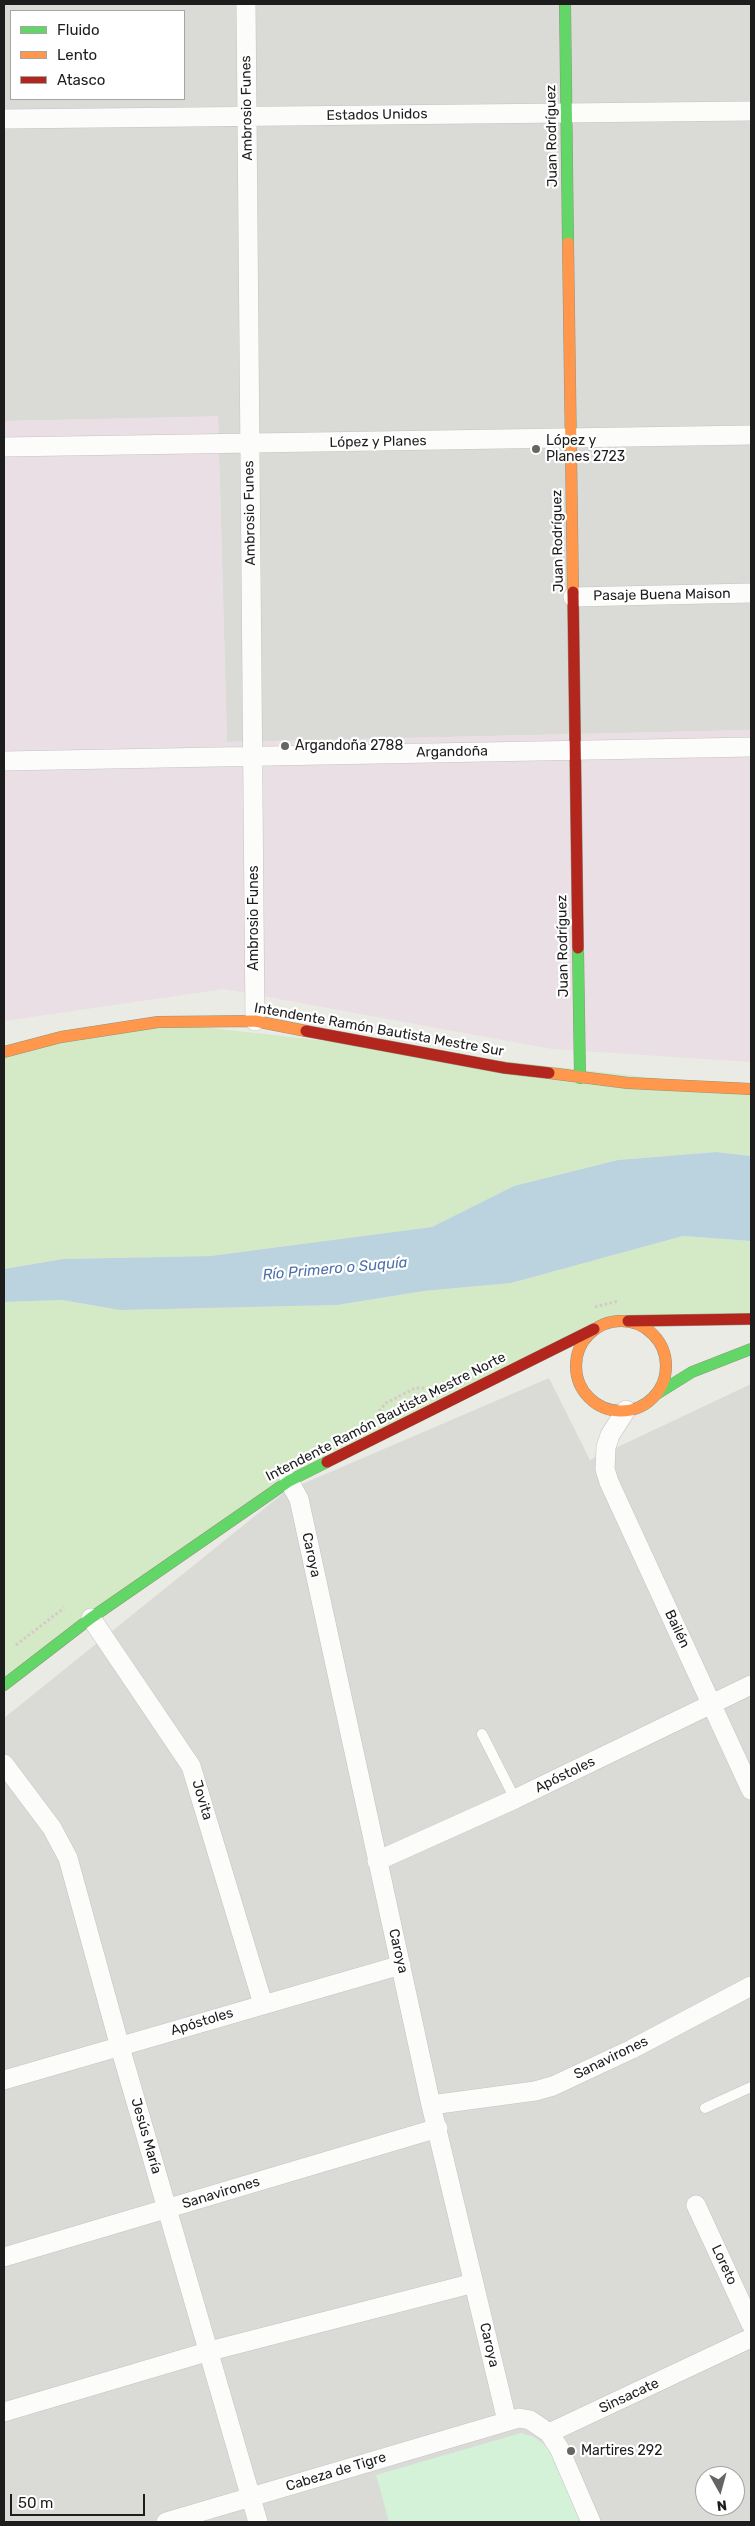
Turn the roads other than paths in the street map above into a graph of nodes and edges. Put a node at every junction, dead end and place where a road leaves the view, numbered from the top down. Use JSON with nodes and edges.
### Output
{"nodes":[{"id":1,"x":246,"y":4,"type":"edge"},
{"id":2,"x":565,"y":4,"type":"edge"},
{"id":3,"x":751,"y":111,"type":"edge"},
{"id":4,"x":567,"y":113,"type":"junction"},
{"id":5,"x":247,"y":117,"type":"junction"},
{"id":6,"x":4,"y":120,"type":"edge"},
{"id":7,"x":751,"y":435,"type":"edge"},
{"id":8,"x":571,"y":439,"type":"junction"},
{"id":9,"x":250,"y":444,"type":"junction"},
{"id":10,"x":4,"y":447,"type":"edge"},
{"id":11,"x":751,"y":593,"type":"edge"},
{"id":12,"x":573,"y":597,"type":"junction"},
{"id":13,"x":751,"y":747,"type":"edge"},
{"id":14,"x":576,"y":750,"type":"junction"},
{"id":15,"x":253,"y":756,"type":"junction"},
{"id":16,"x":4,"y":761,"type":"edge"},
{"id":17,"x":255,"y":1021,"type":"junction"},
{"id":18,"x":4,"y":1052,"type":"edge"},
{"id":19,"x":580,"y":1078,"type":"junction"},
{"id":20,"x":751,"y":1089,"type":"edge"},
{"id":21,"x":751,"y":1319,"type":"edge"},
{"id":22,"x":619,"y":1321,"type":"junction"},
{"id":23,"x":594,"y":1329,"type":"junction"},
{"id":24,"x":751,"y":1349,"type":"edge"},
{"id":25,"x":655,"y":1395,"type":"junction"},
{"id":26,"x":626,"y":1410,"type":"junction"},
{"id":27,"x":289,"y":1481,"type":"junction"},
{"id":28,"x":92,"y":1618,"type":"junction"},
{"id":29,"x":4,"y":1684,"type":"edge"},
{"id":30,"x":751,"y":1685,"type":"edge"},
{"id":31,"x":711,"y":1703,"type":"junction"},
{"id":32,"x":482,"y":1734,"type":"dead end"},
{"id":33,"x":4,"y":1764,"type":"edge"},
{"id":34,"x":751,"y":1790,"type":"edge"},
{"id":35,"x":516,"y":1799,"type":"junction"},
{"id":36,"x":378,"y":1861,"type":"junction"},
{"id":37,"x":401,"y":1965,"type":"junction"},
{"id":38,"x":751,"y":1986,"type":"edge"},
{"id":39,"x":263,"y":2004,"type":"junction"},
{"id":40,"x":120,"y":2047,"type":"junction"},
{"id":41,"x":4,"y":2080,"type":"edge"},
{"id":42,"x":751,"y":2087,"type":"edge"},
{"id":43,"x":432,"y":2105,"type":"junction"},
{"id":44,"x":706,"y":2108,"type":"dead end"},
{"id":45,"x":438,"y":2128,"type":"junction"},
{"id":46,"x":696,"y":2205,"type":"dead end"},
{"id":47,"x":168,"y":2208,"type":"junction"},
{"id":48,"x":4,"y":2257,"type":"edge"},
{"id":49,"x":474,"y":2283,"type":"junction"},
{"id":50,"x":751,"y":2324,"type":"edge"},
{"id":51,"x":751,"y":2338,"type":"edge"},
{"id":52,"x":210,"y":2351,"type":"junction"},
{"id":53,"x":4,"y":2412,"type":"edge"},
{"id":54,"x":507,"y":2421,"type":"junction"},
{"id":55,"x":549,"y":2433,"type":"junction"},
{"id":56,"x":252,"y":2497,"type":"junction"},
{"id":57,"x":166,"y":2522,"type":"edge"},
{"id":58,"x":258,"y":2522,"type":"edge"},
{"id":59,"x":591,"y":2522,"type":"edge"}],
"edges":[{"from":1,"to":5,"type":"street","name":"Ambrosio Funes"},
{"from":2,"to":4,"type":"main road","name":"Juan Rodríguez"},
{"from":3,"to":4,"type":"street","name":"Estados Unidos"},
{"from":4,"to":5,"type":"street","name":"Estados Unidos"},
{"from":4,"to":8,"type":"main road","name":"Juan Rodríguez"},
{"from":5,"to":6,"type":"street","name":"Estados Unidos"},
{"from":5,"to":9,"type":"street","name":"Ambrosio Funes"},
{"from":7,"to":8,"type":"street","name":"López y Planes"},
{"from":8,"to":9,"type":"street","name":"López y Planes"},
{"from":8,"to":12,"type":"main road","name":"Juan Rodríguez"},
{"from":9,"to":10,"type":"street","name":"López y Planes"},
{"from":9,"to":15,"type":"street","name":"Ambrosio Funes"},
{"from":11,"to":12,"type":"street","name":"Pasaje Buena Maison"},
{"from":12,"to":14,"type":"main road","name":"Juan Rodríguez"},
{"from":13,"to":14,"type":"street","name":"Argandoña"},
{"from":14,"to":15,"type":"street","name":"Argandoña"},
{"from":14,"to":19,"type":"main road","name":"Juan Rodríguez"},
{"from":15,"to":16,"type":"street","name":"Argandoña"},
{"from":15,"to":17,"type":"street","name":"Ambrosio Funes"},
{"from":17,"to":18,"type":"main road","name":"Intendente Ramón Bautista Mestre Sur"},
{"from":17,"to":19,"type":"main road","name":"Intendente Ramón Bautista Mestre Sur"},
{"from":19,"to":20,"type":"main road","name":"Intendente Ramón Bautista Mestre Sur"},
{"from":21,"to":22,"type":"main road"},
{"from":22,"to":23,"type":"main road"},
{"from":22,"to":25,"type":"main road"},
{"from":23,"to":26,"type":"main road"},
{"from":23,"to":27,"type":"main road","name":"Intendente Ramón Bautista Mestre Norte"},
{"from":24,"to":25,"type":"main road"},
{"from":25,"to":26,"type":"main road"},
{"from":26,"to":31,"type":"street","name":"Bailén"},
{"from":27,"to":28,"type":"main road","name":"Intendente Ramón Bautista Mestre Norte"},
{"from":27,"to":36,"type":"street","name":"Caroya"},
{"from":28,"to":29,"type":"main road","name":"Intendente Ramón Bautista Mestre Norte"},
{"from":28,"to":39,"type":"street","name":"Jovita"},
{"from":30,"to":31,"type":"street","name":"Apóstoles"},
{"from":31,"to":34,"type":"street","name":"Bailén"},
{"from":31,"to":35,"type":"street","name":"Apóstoles"},
{"from":32,"to":35,"type":"lane"},
{"from":33,"to":40,"type":"street","name":"Jesús María"},
{"from":35,"to":36,"type":"street","name":"Apóstoles"},
{"from":36,"to":37,"type":"street","name":"Caroya"},
{"from":37,"to":39,"type":"street","name":"Apóstoles"},
{"from":37,"to":43,"type":"street","name":"Caroya"},
{"from":38,"to":43,"type":"street","name":"Sanavirones"},
{"from":39,"to":40,"type":"street","name":"Apóstoles"},
{"from":40,"to":41,"type":"street","name":"Apóstoles"},
{"from":40,"to":47,"type":"street","name":"Jesús María"},
{"from":42,"to":44,"type":"lane"},
{"from":43,"to":45,"type":"street","name":"Caroya"},
{"from":45,"to":47,"type":"street","name":"Sanavirones"},
{"from":45,"to":49,"type":"street","name":"Caroya"},
{"from":46,"to":50,"type":"street","name":"Loreto"},
{"from":47,"to":48,"type":"street","name":"Sanavirones"},
{"from":47,"to":52,"type":"street","name":"Jesús María"},
{"from":49,"to":52,"type":"street"},
{"from":49,"to":54,"type":"street","name":"Caroya"},
{"from":51,"to":55,"type":"street","name":"Sinsacate"},
{"from":52,"to":53,"type":"street"},
{"from":52,"to":56,"type":"street","name":"Jesús María"},
{"from":54,"to":55,"type":"street"},
{"from":54,"to":56,"type":"street","name":"Cabeza de Tigre"},
{"from":55,"to":59,"type":"street"},
{"from":56,"to":57,"type":"street","name":"Cabeza de Tigre"},
{"from":56,"to":58,"type":"street","name":"Jesús María"}]}
